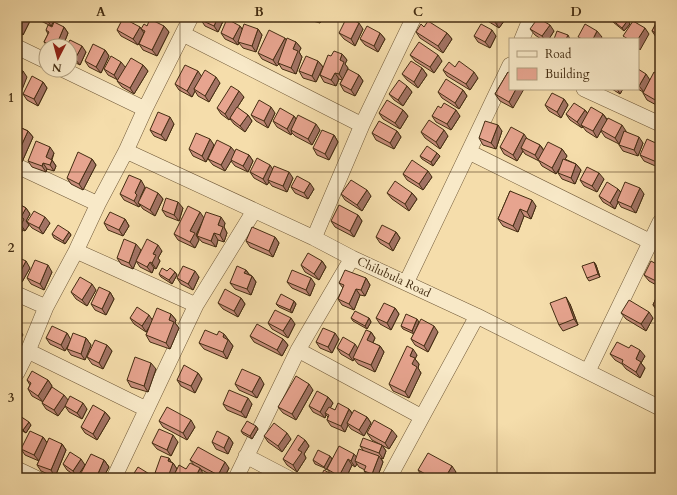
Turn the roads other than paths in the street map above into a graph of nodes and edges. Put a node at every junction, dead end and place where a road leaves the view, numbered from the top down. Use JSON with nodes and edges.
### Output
{"nodes":[{"id":1,"x":191,"y":17,"type":"edge"},
{"id":2,"x":531,"y":17,"type":"edge"},
{"id":3,"x":412,"y":18,"type":"edge"},
{"id":4,"x":183,"y":34,"type":"junction"},
{"id":5,"x":522,"y":38,"type":"edge"},
{"id":6,"x":17,"y":47,"type":"edge"},
{"id":7,"x":38,"y":57,"type":"edge"},
{"id":8,"x":509,"y":67,"type":"edge"},
{"id":9,"x":78,"y":77,"type":"edge"},
{"id":10,"x":586,"y":90,"type":"edge"},
{"id":11,"x":145,"y":110,"type":"junction"},
{"id":12,"x":660,"y":124,"type":"edge"},
{"id":13,"x":362,"y":125,"type":"junction"},
{"id":14,"x":126,"y":151,"type":"junction"},
{"id":15,"x":469,"y":152,"type":"junction"},
{"id":16,"x":17,"y":166,"type":"edge"},
{"id":17,"x":98,"y":204,"type":"junction"},
{"id":18,"x":254,"y":211,"type":"junction"},
{"id":19,"x":660,"y":222,"type":"edge"},
{"id":20,"x":314,"y":238,"type":"junction"},
{"id":21,"x":651,"y":242,"type":"junction"},
{"id":22,"x":76,"y":251,"type":"junction"},
{"id":23,"x":352,"y":258,"type":"junction"},
{"id":24,"x":406,"y":283,"type":"junction"},
{"id":25,"x":17,"y":294,"type":"edge"},
{"id":26,"x":196,"y":305,"type":"junction"},
{"id":27,"x":46,"y":307,"type":"junction"},
{"id":28,"x":477,"y":316,"type":"junction"},
{"id":29,"x":298,"y":350,"type":"junction"},
{"id":30,"x":28,"y":351,"type":"junction"},
{"id":31,"x":588,"y":371,"type":"junction"},
{"id":32,"x":17,"y":373,"type":"edge"},
{"id":33,"x":660,"y":408,"type":"edge"},
{"id":34,"x":146,"y":409,"type":"junction"},
{"id":35,"x":422,"y":417,"type":"junction"},
{"id":36,"x":246,"y":456,"type":"junction"},
{"id":37,"x":17,"y":469,"type":"edge"},
{"id":38,"x":36,"y":478,"type":"edge"},
{"id":39,"x":114,"y":478,"type":"edge"},
{"id":40,"x":236,"y":478,"type":"edge"},
{"id":41,"x":288,"y":478,"type":"edge"},
{"id":42,"x":389,"y":478,"type":"edge"}],
"edges":[{"from":1,"to":4,"type":"street"},
{"from":2,"to":5,"type":"street"},
{"from":3,"to":13,"type":"street"},
{"from":4,"to":11,"type":"street"},
{"from":4,"to":13,"type":"street"},
{"from":6,"to":7,"type":"street"},
{"from":8,"to":15,"type":"street"},
{"from":9,"to":11,"type":"street"},
{"from":10,"to":12,"type":"street"},
{"from":11,"to":14,"type":"street"},
{"from":13,"to":20,"type":"street"},
{"from":14,"to":17,"type":"street"},
{"from":14,"to":18,"type":"street","name":"Chilubula Road"},
{"from":15,"to":21,"type":"street"},
{"from":15,"to":24,"type":"street"},
{"from":16,"to":17,"type":"street"},
{"from":17,"to":22,"type":"street"},
{"from":18,"to":20,"type":"street","name":"Chilubula Road"},
{"from":18,"to":26,"type":"street"},
{"from":19,"to":21,"type":"street"},
{"from":20,"to":23,"type":"street","name":"Chilubula Road"},
{"from":21,"to":31,"type":"street"},
{"from":22,"to":26,"type":"street"},
{"from":22,"to":27,"type":"street"},
{"from":23,"to":24,"type":"street","name":"Chilubula Road"},
{"from":23,"to":29,"type":"street"},
{"from":24,"to":28,"type":"street","name":"Chilubula Road"},
{"from":25,"to":27,"type":"street"},
{"from":26,"to":34,"type":"street"},
{"from":27,"to":30,"type":"street"},
{"from":28,"to":31,"type":"street","name":"Chilubula Road"},
{"from":28,"to":35,"type":"street"},
{"from":29,"to":35,"type":"street"},
{"from":29,"to":36,"type":"street"},
{"from":30,"to":32,"type":"street"},
{"from":30,"to":34,"type":"street"},
{"from":31,"to":33,"type":"street","name":"Chilubula Road"},
{"from":34,"to":39,"type":"street"},
{"from":35,"to":42,"type":"street"},
{"from":36,"to":40,"type":"street"},
{"from":36,"to":41,"type":"street"},
{"from":37,"to":38,"type":"street"}]}
